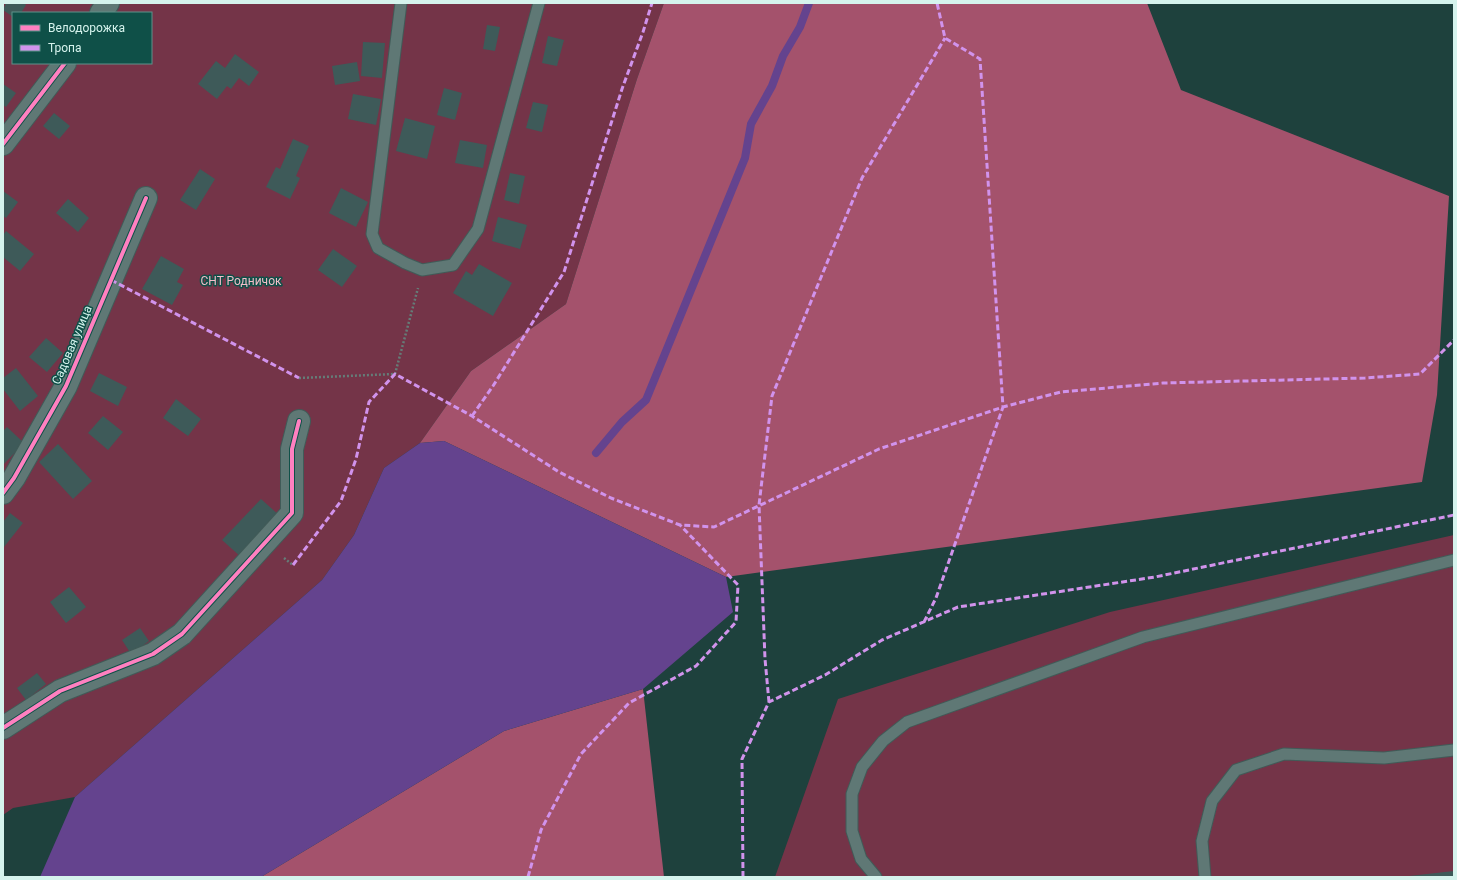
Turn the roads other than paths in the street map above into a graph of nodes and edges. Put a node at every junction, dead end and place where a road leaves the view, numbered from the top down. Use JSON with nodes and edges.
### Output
{"nodes":[{"id":1,"x":108,"y":3,"type":"edge"},
{"id":2,"x":401,"y":3,"type":"edge"},
{"id":3,"x":539,"y":3,"type":"edge"},
{"id":4,"x":102,"y":12,"type":"edge"},
{"id":5,"x":64,"y":64,"type":"edge"},
{"id":6,"x":3,"y":144,"type":"edge"},
{"id":7,"x":146,"y":198,"type":"dead end"},
{"id":8,"x":300,"y":421,"type":"dead end"},
{"id":9,"x":3,"y":493,"type":"edge"},
{"id":10,"x":1454,"y":560,"type":"edge"},
{"id":11,"x":3,"y":728,"type":"edge"},
{"id":12,"x":1454,"y":750,"type":"edge"},
{"id":13,"x":876,"y":877,"type":"edge"},
{"id":14,"x":1205,"y":877,"type":"edge"}],
"edges":[{"from":1,"to":4,"type":"street"},
{"from":2,"to":3,"type":"lane"},
{"from":5,"to":6,"type":"street"},
{"from":7,"to":9,"type":"street","name":"Садовая улица"},
{"from":8,"to":11,"type":"street"},
{"from":10,"to":13,"type":"lane"},
{"from":12,"to":14,"type":"lane"}]}
